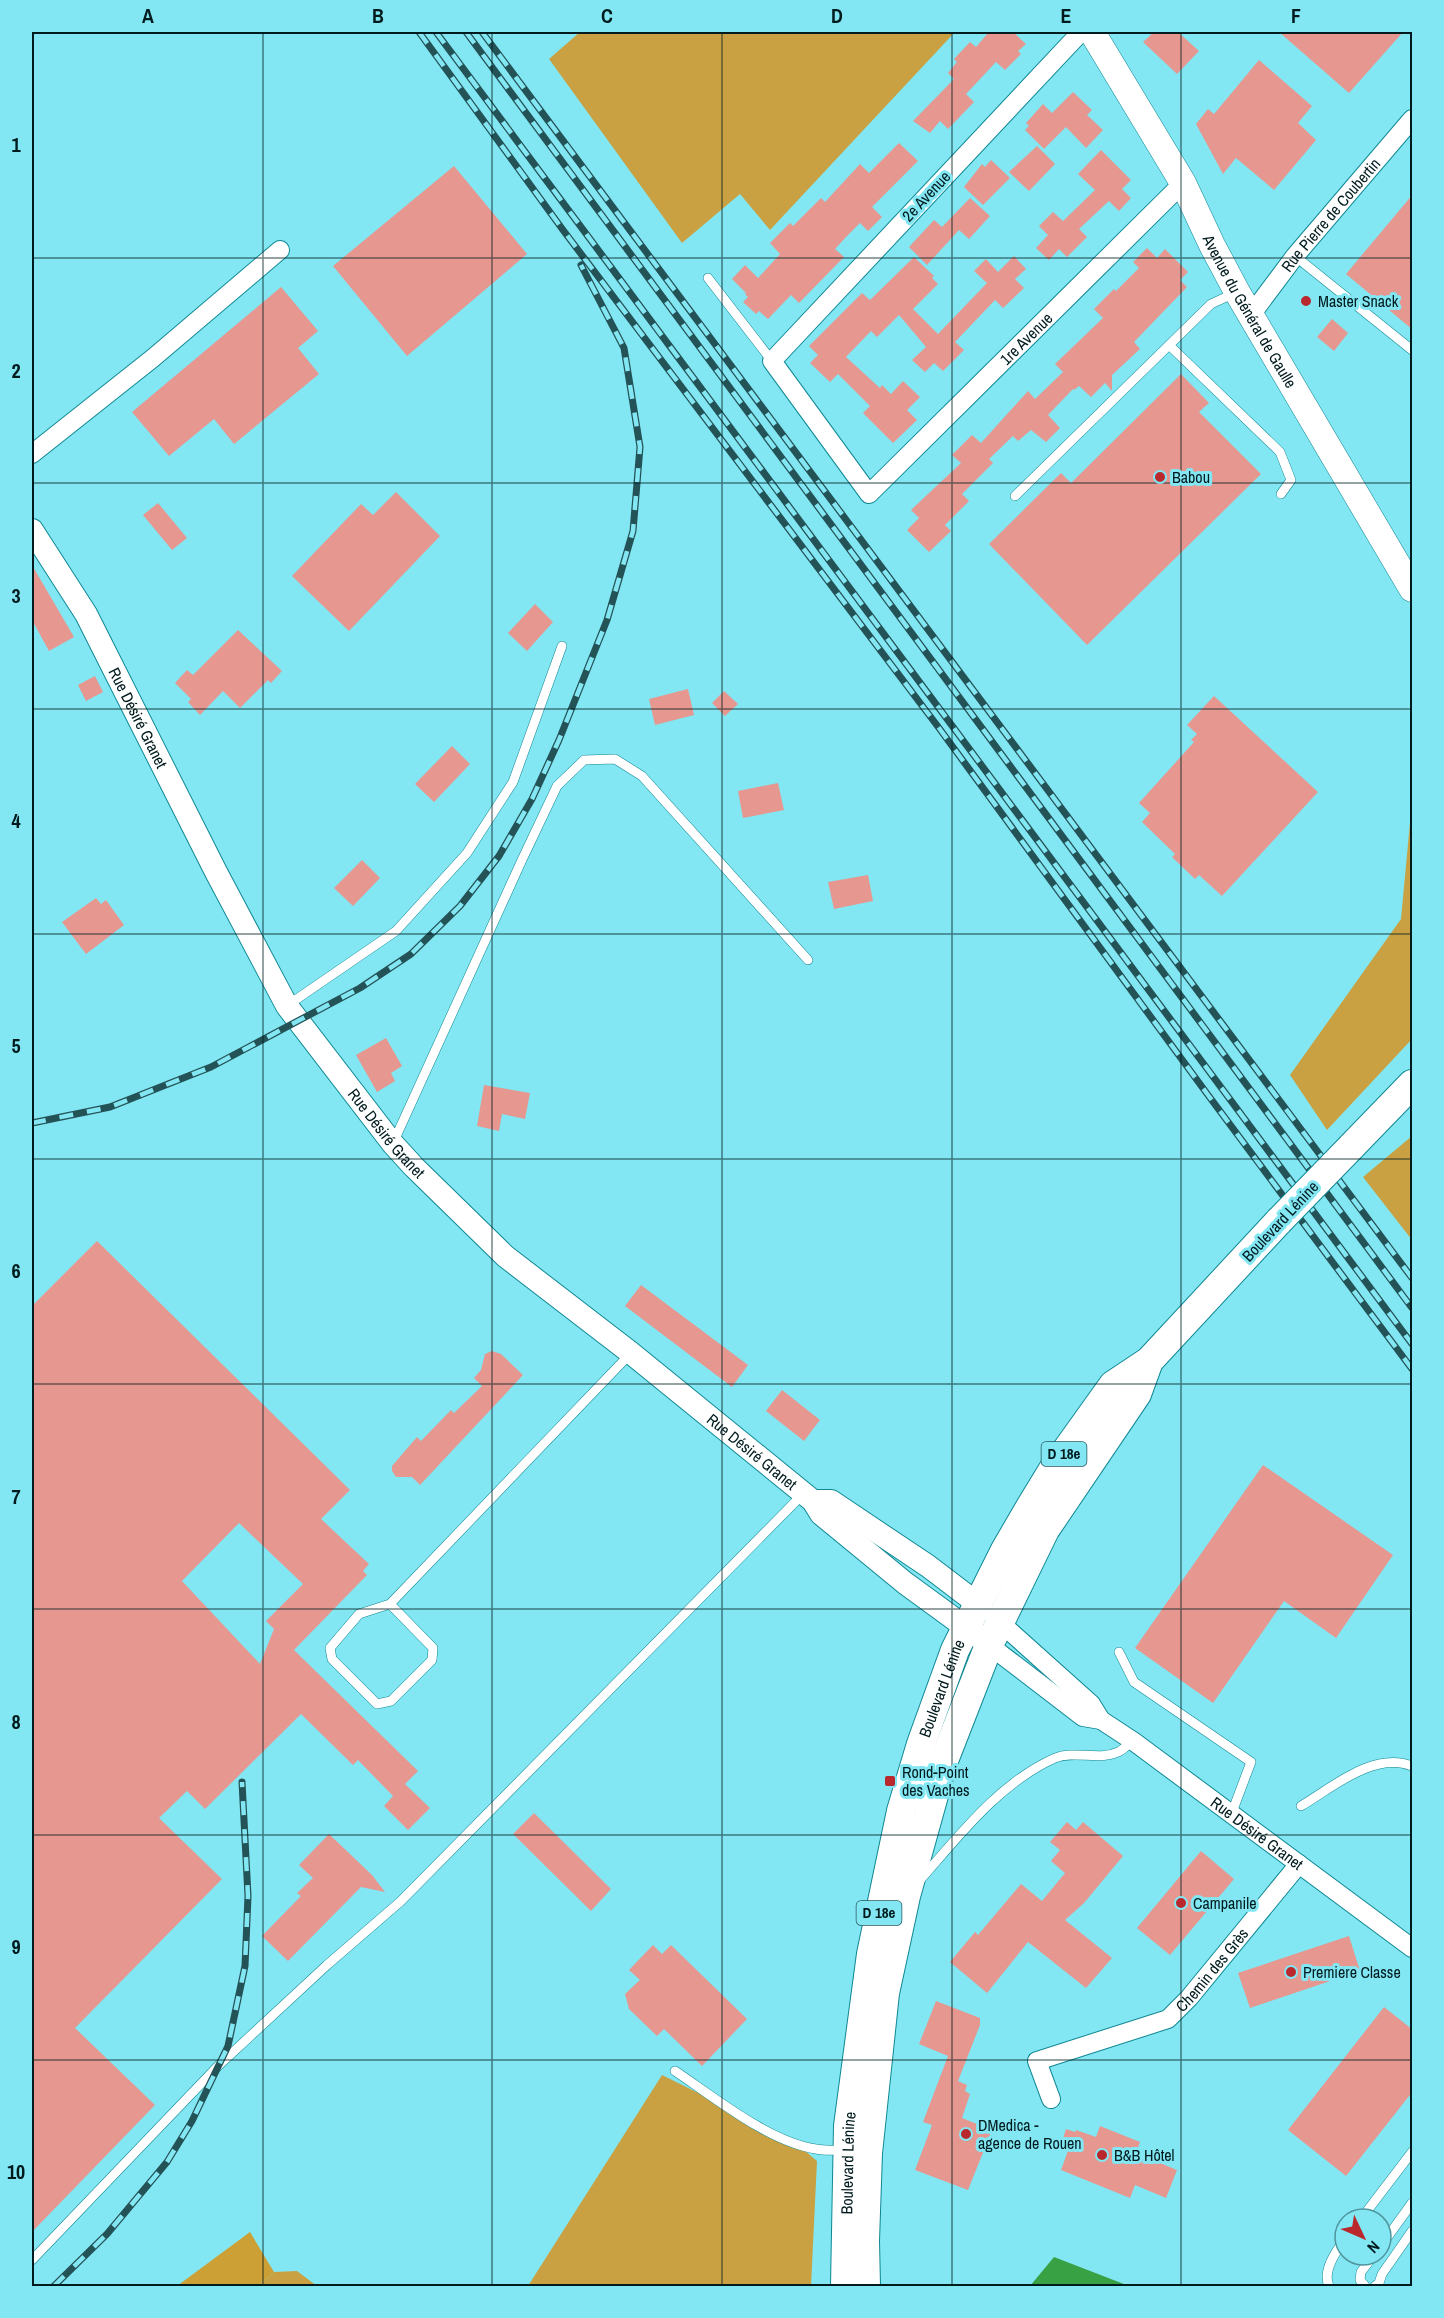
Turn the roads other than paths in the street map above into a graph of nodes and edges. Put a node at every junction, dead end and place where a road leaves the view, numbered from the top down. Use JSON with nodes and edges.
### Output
{"nodes":[{"id":1,"x":1081,"y":32,"type":"edge"},
{"id":2,"x":1092,"y":32,"type":"edge"},
{"id":3,"x":1413,"y":119,"type":"edge"},
{"id":4,"x":1183,"y":183,"type":"junction"},
{"id":5,"x":280,"y":250,"type":"dead end"},
{"id":6,"x":1296,"y":256,"type":"junction"},
{"id":7,"x":708,"y":278,"type":"dead end"},
{"id":8,"x":1237,"y":292,"type":"junction"},
{"id":9,"x":1251,"y":315,"type":"junction"},
{"id":10,"x":1169,"y":345,"type":"junction"},
{"id":11,"x":1413,"y":350,"type":"edge"},
{"id":12,"x":772,"y":361,"type":"junction"},
{"id":13,"x":32,"y":454,"type":"edge"},
{"id":14,"x":1281,"y":494,"type":"dead end"},
{"id":15,"x":1016,"y":496,"type":"dead end"},
{"id":16,"x":32,"y":530,"type":"edge"},
{"id":17,"x":1413,"y":589,"type":"edge"},
{"id":18,"x":562,"y":646,"type":"dead end"},
{"id":19,"x":808,"y":960,"type":"dead end"},
{"id":20,"x":287,"y":1006,"type":"junction"},
{"id":21,"x":1413,"y":1084,"type":"edge"},
{"id":22,"x":393,"y":1144,"type":"junction"},
{"id":23,"x":631,"y":1353,"type":"junction"},
{"id":24,"x":1149,"y":1361,"type":"junction"},
{"id":25,"x":808,"y":1497,"type":"junction"},
{"id":26,"x":390,"y":1604,"type":"junction"},
{"id":27,"x":972,"y":1616,"type":"junction"},
{"id":28,"x":994,"y":1633,"type":"junction"},
{"id":29,"x":1119,"y":1652,"type":"dead end"},
{"id":30,"x":1101,"y":1720,"type":"junction"},
{"id":31,"x":1133,"y":1741,"type":"junction"},
{"id":32,"x":1413,"y":1766,"type":"edge"},
{"id":33,"x":1301,"y":1806,"type":"dead end"},
{"id":34,"x":1231,"y":1815,"type":"junction"},
{"id":35,"x":1299,"y":1864,"type":"junction"},
{"id":36,"x":906,"y":1896,"type":"junction"},
{"id":37,"x":1413,"y":1948,"type":"edge"},
{"id":38,"x":675,"y":2071,"type":"dead end"},
{"id":39,"x":1051,"y":2099,"type":"dead end"},
{"id":40,"x":848,"y":2150,"type":"junction"},
{"id":41,"x":1413,"y":2152,"type":"edge"},
{"id":42,"x":1413,"y":2204,"type":"edge"},
{"id":43,"x":1370,"y":2207,"type":"edge"},
{"id":44,"x":1393,"y":2230,"type":"edge"},
{"id":45,"x":1413,"y":2231,"type":"edge"},
{"id":46,"x":1333,"y":2255,"type":"edge"},
{"id":47,"x":32,"y":2260,"type":"edge"},
{"id":48,"x":1365,"y":2267,"type":"edge"},
{"id":49,"x":845,"y":2286,"type":"edge"},
{"id":50,"x":866,"y":2286,"type":"edge"},
{"id":51,"x":1329,"y":2286,"type":"edge"},
{"id":52,"x":1365,"y":2286,"type":"edge"},
{"id":53,"x":1375,"y":2286,"type":"edge"}],
"edges":[{"from":1,"to":12,"type":"street","name":"2e Avenue"},
{"from":2,"to":4,"type":"main road","name":"Avenue du Général de Gaulle"},
{"from":3,"to":6,"type":"street","name":"Rue Pierre de Coubertin"},
{"from":4,"to":8,"type":"main road","name":"Avenue du Général de Gaulle"},
{"from":4,"to":12,"type":"street","name":"1re Avenue"},
{"from":5,"to":13,"type":"street"},
{"from":6,"to":9,"type":"street","name":"Rue Pierre de Coubertin"},
{"from":6,"to":11,"type":"lane"},
{"from":7,"to":12,"type":"lane"},
{"from":8,"to":9,"type":"main road","name":"Avenue du Général de Gaulle"},
{"from":8,"to":10,"type":"lane"},
{"from":9,"to":17,"type":"main road","name":"Avenue du Général de Gaulle"},
{"from":10,"to":14,"type":"lane"},
{"from":10,"to":15,"type":"lane"},
{"from":16,"to":20,"type":"street","name":"Rue Désiré Granet"},
{"from":18,"to":20,"type":"lane"},
{"from":19,"to":22,"type":"lane"},
{"from":20,"to":22,"type":"street","name":"Rue Désiré Granet"},
{"from":21,"to":24,"type":"main road","name":"Boulevard Lénine","number":"D 18e","bridge":true},
{"from":22,"to":23,"type":"street","name":"Rue Désiré Granet"},
{"from":23,"to":25,"type":"street","name":"Rue Désiré Granet"},
{"from":23,"to":26,"type":"lane"},
{"from":24,"to":27,"type":"main road","name":"Boulevard Lénine","number":"D 18e"},
{"from":24,"to":28,"type":"main road","name":"Boulevard Lénine","number":"D 18e"},
{"from":25,"to":27,"type":"street","name":"Rue Désiré Granet"},
{"from":25,"to":47,"type":"lane"},
{"from":26,"to":26,"type":"lane"},
{"from":27,"to":28,"type":"street","name":"Rue Désiré Granet"},
{"from":27,"to":40,"type":"main road","name":"Boulevard Lénine","number":"D 18e"},
{"from":28,"to":30,"type":"street","name":"Rue Désiré Granet"},
{"from":28,"to":30,"type":"street","name":"Rue Désiré Granet"},
{"from":28,"to":36,"type":"main road","name":"Boulevard Lénine","number":"D 18e"},
{"from":29,"to":34,"type":"lane"},
{"from":30,"to":31,"type":"street","name":"Rue Désiré Granet"},
{"from":31,"to":34,"type":"street","name":"Rue Désiré Granet"},
{"from":31,"to":36,"type":"lane"},
{"from":32,"to":33,"type":"lane"},
{"from":34,"to":35,"type":"street","name":"Rue Désiré Granet"},
{"from":35,"to":37,"type":"street","name":"Rue Désiré Granet"},
{"from":35,"to":39,"type":"street","name":"Chemin des Grès"},
{"from":36,"to":50,"type":"main road","name":"Boulevard Lénine","number":"D 18e"},
{"from":38,"to":40,"type":"lane"},
{"from":40,"to":49,"type":"main road","name":"Boulevard Lénine","number":"D 18e"},
{"from":41,"to":43,"type":"lane"},
{"from":42,"to":44,"type":"lane"},
{"from":45,"to":53,"type":"lane"},
{"from":46,"to":51,"type":"lane"},
{"from":48,"to":52,"type":"lane"}]}
